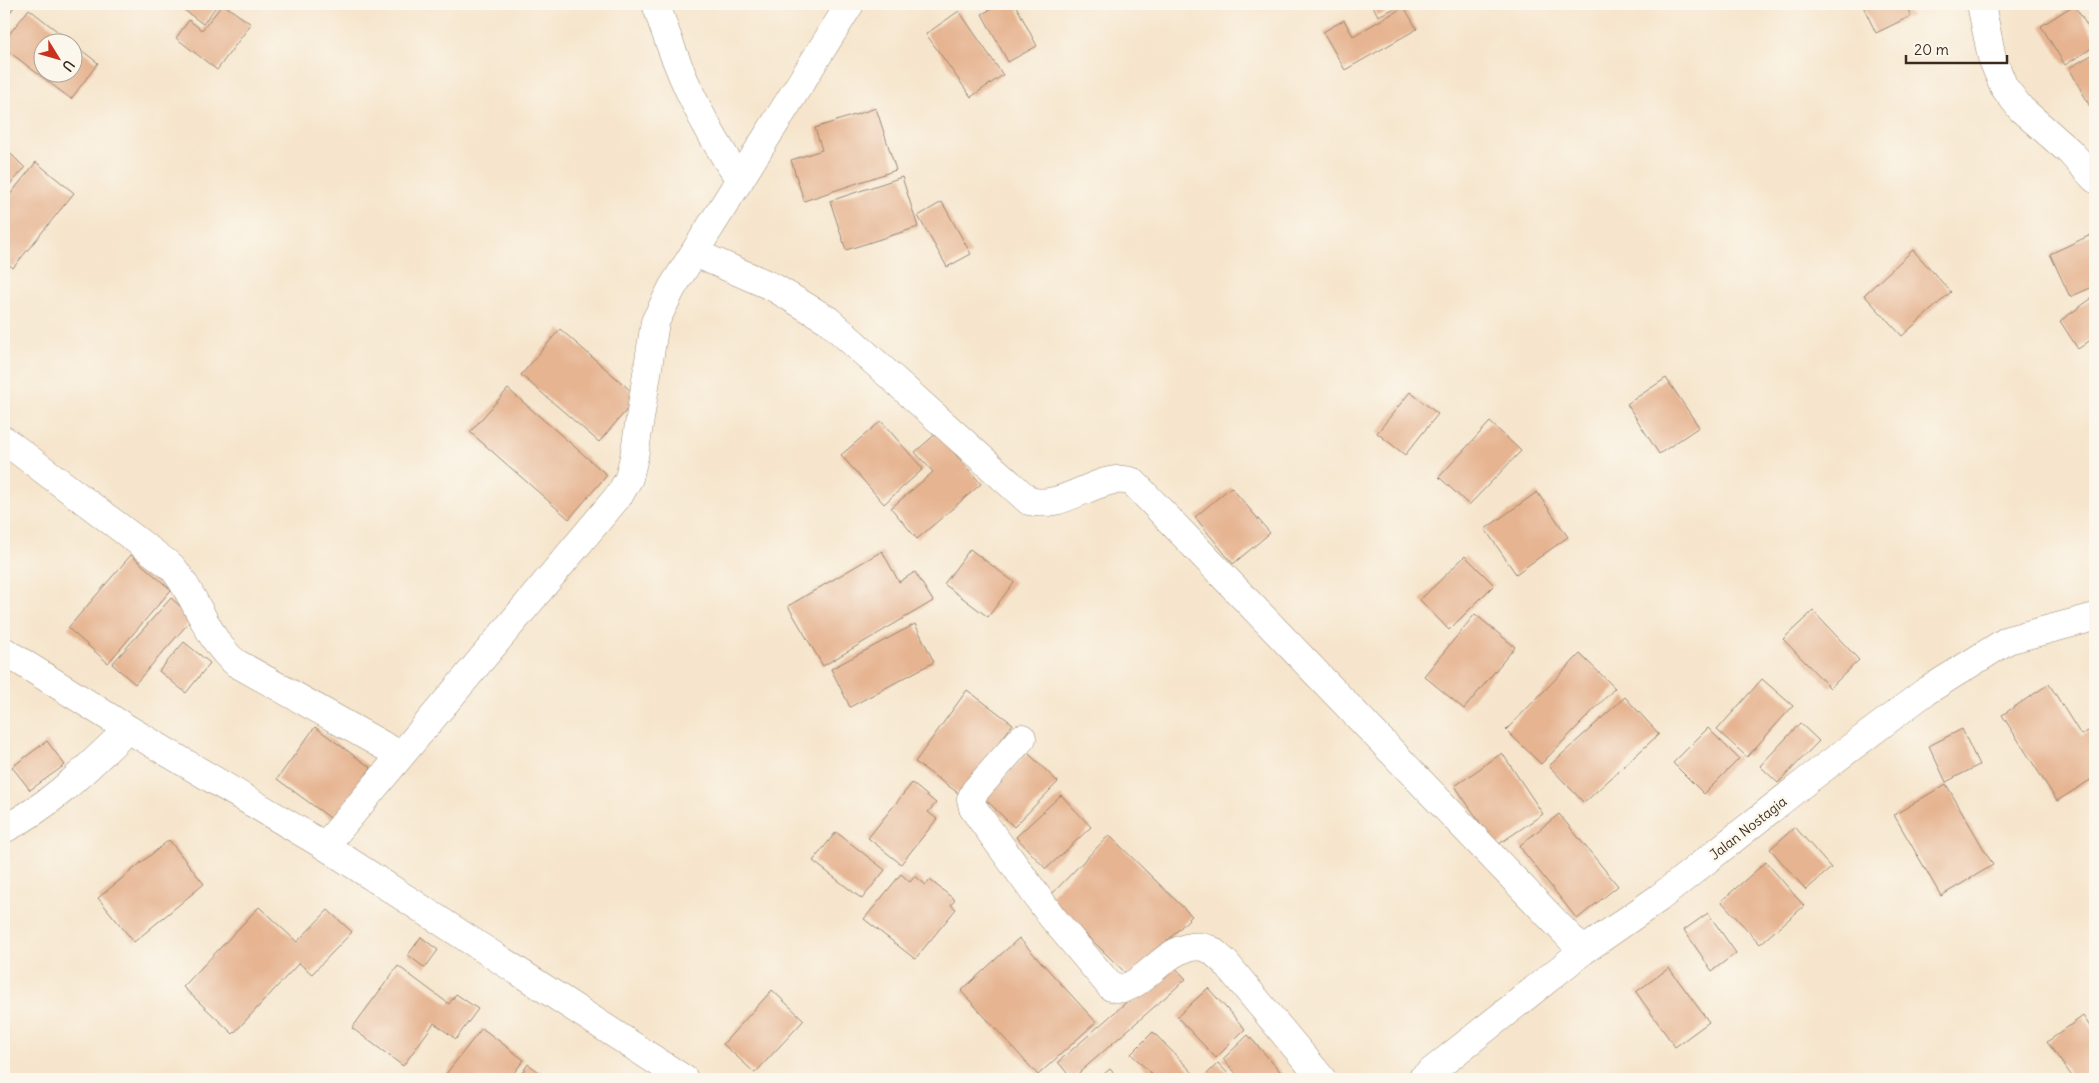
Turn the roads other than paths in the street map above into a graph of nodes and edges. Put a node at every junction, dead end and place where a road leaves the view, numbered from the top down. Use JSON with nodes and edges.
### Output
{"nodes":[{"id":1,"x":656,"y":4,"type":"edge"},
{"id":2,"x":850,"y":4,"type":"edge"},
{"id":3,"x":1981,"y":4,"type":"edge"},
{"id":4,"x":2095,"y":179,"type":"edge"},
{"id":5,"x":740,"y":180,"type":"junction"},
{"id":6,"x":695,"y":253,"type":"junction"},
{"id":7,"x":4,"y":440,"type":"edge"},
{"id":8,"x":2095,"y":617,"type":"edge"},
{"id":9,"x":4,"y":651,"type":"edge"},
{"id":10,"x":128,"y":730,"type":"junction"},
{"id":11,"x":1022,"y":738,"type":"dead end"},
{"id":12,"x":400,"y":755,"type":"junction"},
{"id":13,"x":4,"y":829,"type":"edge"},
{"id":14,"x":325,"y":846,"type":"junction"},
{"id":15,"x":1584,"y":951,"type":"junction"},
{"id":16,"x":677,"y":1077,"type":"edge"},
{"id":17,"x":1322,"y":1079,"type":"edge"},
{"id":18,"x":1422,"y":1079,"type":"edge"}],
"edges":[{"from":1,"to":5,"type":"street"},
{"from":2,"to":5,"type":"street"},
{"from":3,"to":4,"type":"street"},
{"from":5,"to":6,"type":"street"},
{"from":6,"to":12,"type":"street"},
{"from":6,"to":15,"type":"street"},
{"from":7,"to":12,"type":"street"},
{"from":8,"to":15,"type":"street","name":"Jalan Nostagia"},
{"from":9,"to":10,"type":"street"},
{"from":10,"to":13,"type":"street"},
{"from":10,"to":14,"type":"street"},
{"from":11,"to":17,"type":"street"},
{"from":12,"to":14,"type":"street"},
{"from":14,"to":16,"type":"street"},
{"from":15,"to":18,"type":"street","name":"Jalan Nostagia"}]}
